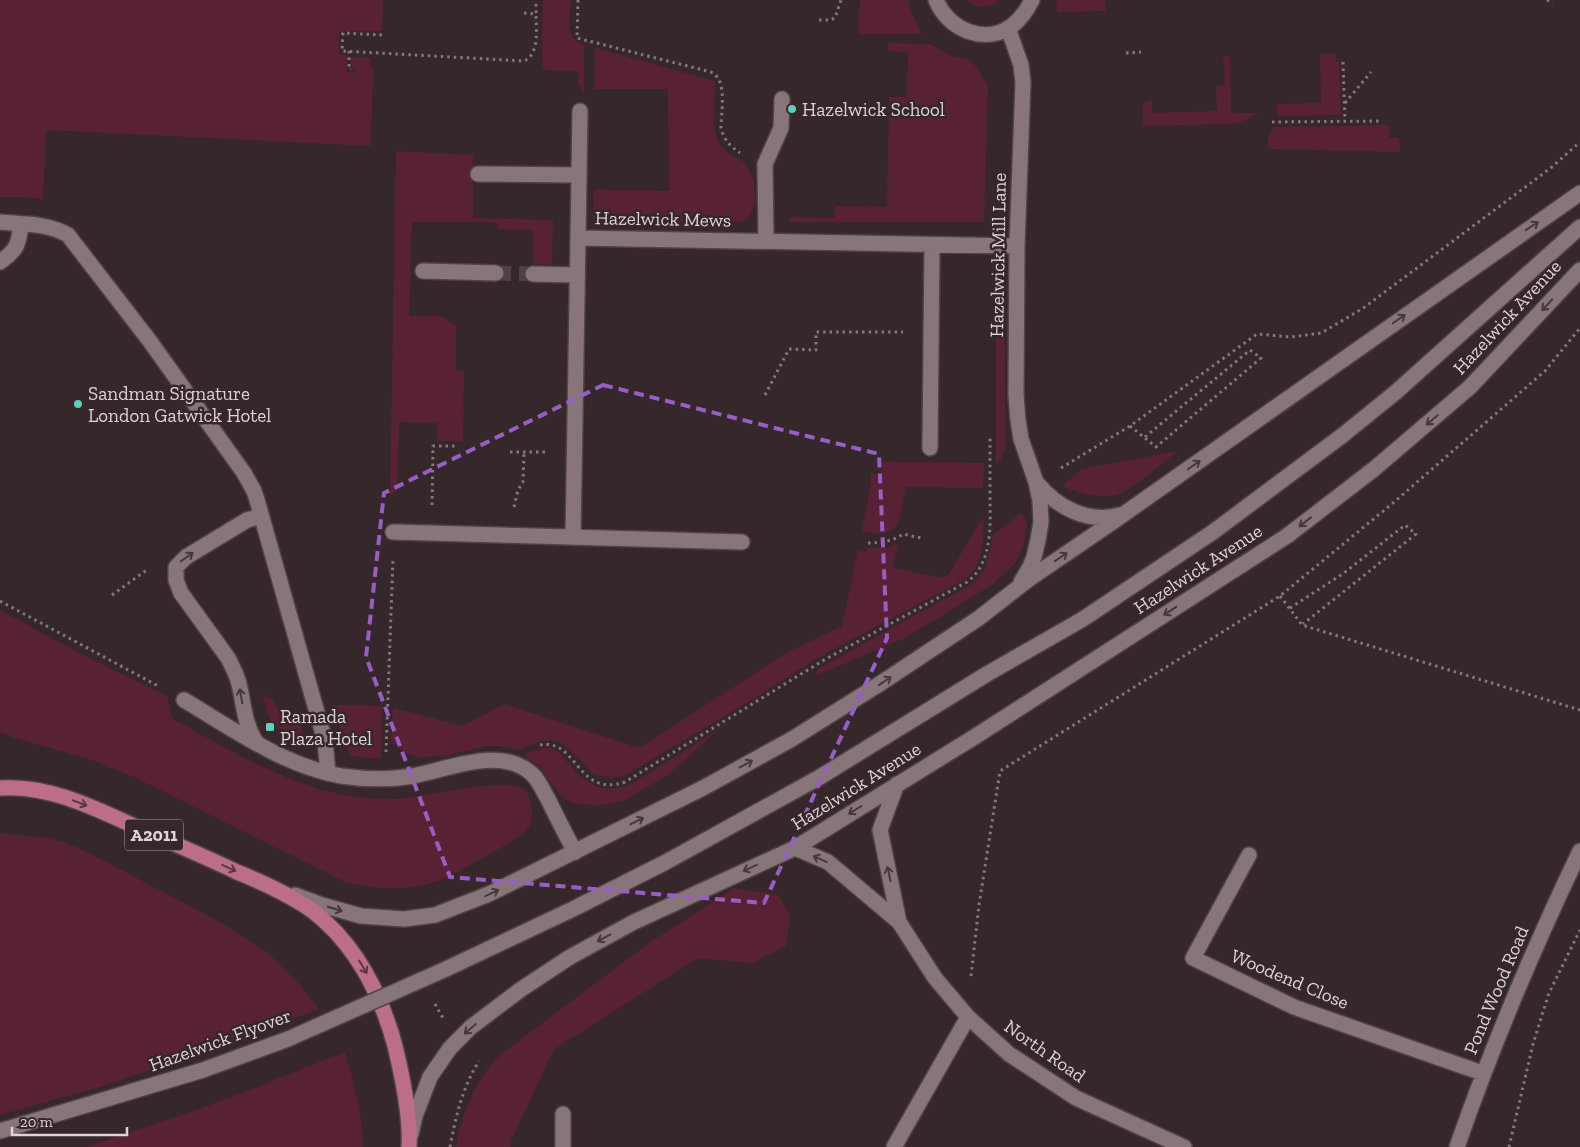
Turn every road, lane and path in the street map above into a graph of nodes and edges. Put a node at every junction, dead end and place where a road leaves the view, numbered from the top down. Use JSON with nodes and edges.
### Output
{"nodes":[{"id":1,"x":536,"y":0,"type":"edge"},
{"id":2,"x":578,"y":0,"type":"edge"},
{"id":3,"x":841,"y":0,"type":"edge"},
{"id":4,"x":936,"y":0,"type":"edge"},
{"id":5,"x":1032,"y":0,"type":"edge"},
{"id":6,"x":1546,"y":0,"type":"edge"},
{"id":7,"x":1554,"y":3,"type":"dead end"},
{"id":8,"x":524,"y":14,"type":"dead end"},
{"id":9,"x":536,"y":14,"type":"junction"},
{"id":10,"x":819,"y":20,"type":"dead end"},
{"id":11,"x":1008,"y":28,"type":"junction"},
{"id":12,"x":382,"y":35,"type":"dead end"},
{"id":13,"x":349,"y":51,"type":"junction"},
{"id":14,"x":1141,"y":52,"type":"dead end"},
{"id":15,"x":1126,"y":53,"type":"dead end"},
{"id":16,"x":1343,"y":62,"type":"dead end"},
{"id":17,"x":351,"y":69,"type":"dead end"},
{"id":18,"x":1371,"y":72,"type":"dead end"},
{"id":19,"x":782,"y":99,"type":"dead end"},
{"id":20,"x":1344,"y":103,"type":"junction"},
{"id":21,"x":580,"y":111,"type":"dead end"},
{"id":22,"x":1379,"y":121,"type":"dead end"},
{"id":23,"x":1272,"y":122,"type":"dead end"},
{"id":24,"x":1345,"y":122,"type":"junction"},
{"id":25,"x":1580,"y":142,"type":"edge"},
{"id":26,"x":765,"y":164,"type":"junction"},
{"id":27,"x":478,"y":174,"type":"dead end"},
{"id":28,"x":579,"y":175,"type":"junction"},
{"id":29,"x":1580,"y":193,"type":"edge"},
{"id":30,"x":0,"y":222,"type":"edge"},
{"id":31,"x":29,"y":225,"type":"junction"},
{"id":32,"x":1580,"y":227,"type":"edge"},
{"id":33,"x":578,"y":238,"type":"junction"},
{"id":34,"x":766,"y":240,"type":"junction"},
{"id":35,"x":932,"y":245,"type":"junction"},
{"id":36,"x":1017,"y":246,"type":"junction"},
{"id":37,"x":0,"y":262,"type":"edge"},
{"id":38,"x":1580,"y":270,"type":"edge"},
{"id":39,"x":423,"y":271,"type":"dead end"},
{"id":40,"x":496,"y":274,"type":"tunnel mouth"},
{"id":41,"x":533,"y":274,"type":"tunnel mouth"},
{"id":42,"x":577,"y":275,"type":"junction"},
{"id":43,"x":1580,"y":328,"type":"edge"},
{"id":44,"x":931,"y":332,"type":"junction"},
{"id":45,"x":765,"y":395,"type":"dead end"},
{"id":46,"x":1130,"y":426,"type":"junction"},
{"id":47,"x":1145,"y":437,"type":"junction"},
{"id":48,"x":456,"y":446,"type":"dead end"},
{"id":49,"x":930,"y":448,"type":"dead end"},
{"id":50,"x":510,"y":452,"type":"dead end"},
{"id":51,"x":524,"y":452,"type":"junction"},
{"id":52,"x":574,"y":452,"type":"junction"},
{"id":53,"x":1056,"y":471,"type":"dead end"},
{"id":54,"x":1036,"y":482,"type":"junction"},
{"id":55,"x":1125,"y":513,"type":"junction"},
{"id":56,"x":261,"y":516,"type":"junction"},
{"id":57,"x":991,"y":526,"type":"dead end"},
{"id":58,"x":393,"y":532,"type":"joint"},
{"id":59,"x":431,"y":533,"type":"junction"},
{"id":60,"x":514,"y":535,"type":"junction"},
{"id":61,"x":573,"y":536,"type":"junction"},
{"id":62,"x":921,"y":538,"type":"dead end"},
{"id":63,"x":742,"y":542,"type":"dead end"},
{"id":64,"x":868,"y":543,"type":"dead end"},
{"id":65,"x":150,"y":568,"type":"dead end"},
{"id":66,"x":1016,"y":588,"type":"junction"},
{"id":67,"x":112,"y":595,"type":"dead end"},
{"id":68,"x":1280,"y":596,"type":"junction"},
{"id":69,"x":0,"y":602,"type":"edge"},
{"id":70,"x":1290,"y":608,"type":"junction"},
{"id":71,"x":1302,"y":625,"type":"junction"},
{"id":72,"x":184,"y":700,"type":"joint"},
{"id":73,"x":1580,"y":710,"type":"edge"},
{"id":74,"x":256,"y":742,"type":"junction"},
{"id":75,"x":497,"y":760,"type":"junction"},
{"id":76,"x":328,"y":773,"type":"junction"},
{"id":77,"x":0,"y":778,"type":"edge"},
{"id":78,"x":385,"y":778,"type":"junction"},
{"id":79,"x":897,"y":784,"type":"junction"},
{"id":80,"x":0,"y":788,"type":"edge"},
{"id":81,"x":34,"y":789,"type":"junction"},
{"id":82,"x":795,"y":848,"type":"junction"},
{"id":83,"x":1580,"y":851,"type":"edge"},
{"id":84,"x":575,"y":852,"type":"junction"},
{"id":85,"x":1249,"y":855,"type":"dead end"},
{"id":86,"x":272,"y":887,"type":"junction"},
{"id":87,"x":899,"y":922,"type":"junction"},
{"id":88,"x":1580,"y":930,"type":"edge"},
{"id":89,"x":446,"y":968,"type":"joint"},
{"id":90,"x":968,"y":1017,"type":"junction"},
{"id":91,"x":1482,"y":1073,"type":"junction"},
{"id":92,"x":563,"y":1114,"type":"dead end"},
{"id":93,"x":0,"y":1131,"type":"edge"},
{"id":94,"x":409,"y":1144,"type":"edge"},
{"id":95,"x":563,"y":1147,"type":"edge"},
{"id":96,"x":894,"y":1147,"type":"edge"},
{"id":97,"x":1184,"y":1147,"type":"edge"},
{"id":98,"x":1456,"y":1147,"type":"edge"},
{"id":99,"x":1509,"y":1147,"type":"edge"}],
"edges":[{"from":1,"to":9,"type":"path"},
{"from":2,"to":26,"type":"path"},
{"from":3,"to":10,"type":"path"},
{"from":4,"to":11,"type":"street"},
{"from":5,"to":11,"type":"street"},
{"from":6,"to":7,"type":"path"},
{"from":8,"to":9,"type":"path"},
{"from":9,"to":13,"type":"path"},
{"from":11,"to":36,"type":"street","name":"Hazelwick Mill Lane"},
{"from":12,"to":13,"type":"path"},
{"from":13,"to":17,"type":"path"},
{"from":14,"to":15,"type":"path"},
{"from":16,"to":20,"type":"path"},
{"from":18,"to":20,"type":"path"},
{"from":19,"to":26,"type":"street"},
{"from":20,"to":24,"type":"path"},
{"from":21,"to":28,"type":"street"},
{"from":22,"to":24,"type":"path"},
{"from":23,"to":24,"type":"path"},
{"from":25,"to":46,"type":"path"},
{"from":26,"to":34,"type":"street"},
{"from":27,"to":28,"type":"street"},
{"from":28,"to":33,"type":"street"},
{"from":55,"to":29,"type":"street","name":"Hazelwick Avenue","one_way":true},
{"from":30,"to":31,"type":"street"},
{"from":31,"to":37,"type":"street"},
{"from":31,"to":56,"type":"street"},
{"from":32,"to":89,"type":"street","name":"Hazelwick Avenue"},
{"from":33,"to":34,"type":"street","name":"Hazelwick Mews"},
{"from":33,"to":42,"type":"street","name":"Hazelwick Mews"},
{"from":34,"to":35,"type":"street","name":"Hazelwick Mews"},
{"from":35,"to":36,"type":"street","name":"Hazelwick Mews"},
{"from":35,"to":44,"type":"street"},
{"from":36,"to":54,"type":"street","name":"Hazelwick Mill Lane"},
{"from":38,"to":79,"type":"street","name":"Hazelwick Avenue","one_way":true},
{"from":39,"to":40,"type":"street"},
{"from":41,"to":42,"type":"street"},
{"from":42,"to":52,"type":"street","name":"Hazelwick Mews"},
{"from":43,"to":68,"type":"path"},
{"from":44,"to":45,"type":"path"},
{"from":44,"to":49,"type":"street"},
{"from":46,"to":47,"type":"path"},
{"from":46,"to":53,"type":"path"},
{"from":47,"to":47,"type":"path"},
{"from":48,"to":59,"type":"path"},
{"from":50,"to":51,"type":"path"},
{"from":51,"to":52,"type":"path"},
{"from":51,"to":60,"type":"path"},
{"from":52,"to":61,"type":"street","name":"Hazelwick Mews"},
{"from":54,"to":55,"type":"street","name":"Hazelwick Mill Lane"},
{"from":54,"to":66,"type":"street","name":"Hazelwick Mill Lane"},
{"from":66,"to":55,"type":"street","name":"Hazelwick Avenue","one_way":true},
{"from":74,"to":56,"type":"street","one_way":true},
{"from":56,"to":76,"type":"street"},
{"from":57,"to":75,"type":"path"},
{"from":58,"to":59,"type":"street"},
{"from":58,"to":78,"type":"path"},
{"from":59,"to":60,"type":"street"},
{"from":60,"to":61,"type":"street"},
{"from":61,"to":63,"type":"street"},
{"from":62,"to":64,"type":"path"},
{"from":65,"to":67,"type":"path"},
{"from":84,"to":66,"type":"street","name":"Hazelwick Avenue","one_way":true},
{"from":68,"to":70,"type":"path"},
{"from":68,"to":90,"type":"path"},
{"from":69,"to":72,"type":"path"},
{"from":70,"to":71,"type":"path"},
{"from":70,"to":71,"type":"path"},
{"from":71,"to":73,"type":"path"},
{"from":72,"to":74,"type":"street"},
{"from":74,"to":76,"type":"street"},
{"from":75,"to":78,"type":"street"},
{"from":75,"to":84,"type":"street"},
{"from":76,"to":78,"type":"street"},
{"from":77,"to":81,"type":"main road","number":"A2011"},
{"from":79,"to":82,"type":"street","name":"Hazelwick Avenue","one_way":true},
{"from":87,"to":79,"type":"street","name":"North Road","one_way":true},
{"from":80,"to":81,"type":"main road","name":"Hazelwick Avenue","number":"A2011"},
{"from":81,"to":86,"type":"main road","name":"Hazelwick Avenue","number":"A2011","one_way":true},
{"from":87,"to":82,"type":"street","name":"North Road","one_way":true},
{"from":82,"to":94,"type":"street","name":"Hazelwick Avenue","one_way":true},
{"from":83,"to":91,"type":"street","name":"Pond Wood Road"},
{"from":86,"to":84,"type":"street","name":"Hazelwick Avenue","one_way":true},
{"from":85,"to":91,"type":"street","name":"Woodend Close"},
{"from":86,"to":94,"type":"main road","name":"Hazelwick Avenue","number":"A2011","one_way":true},
{"from":87,"to":90,"type":"street","name":"North Road"},
{"from":88,"to":99,"type":"path"},
{"from":89,"to":93,"type":"street","name":"Hazelwick Flyover","bridge":true},
{"from":90,"to":96,"type":"street"},
{"from":90,"to":97,"type":"street","name":"North Road"},
{"from":91,"to":98,"type":"street","name":"Pond Wood Road"},
{"from":92,"to":95,"type":"street"}]}
